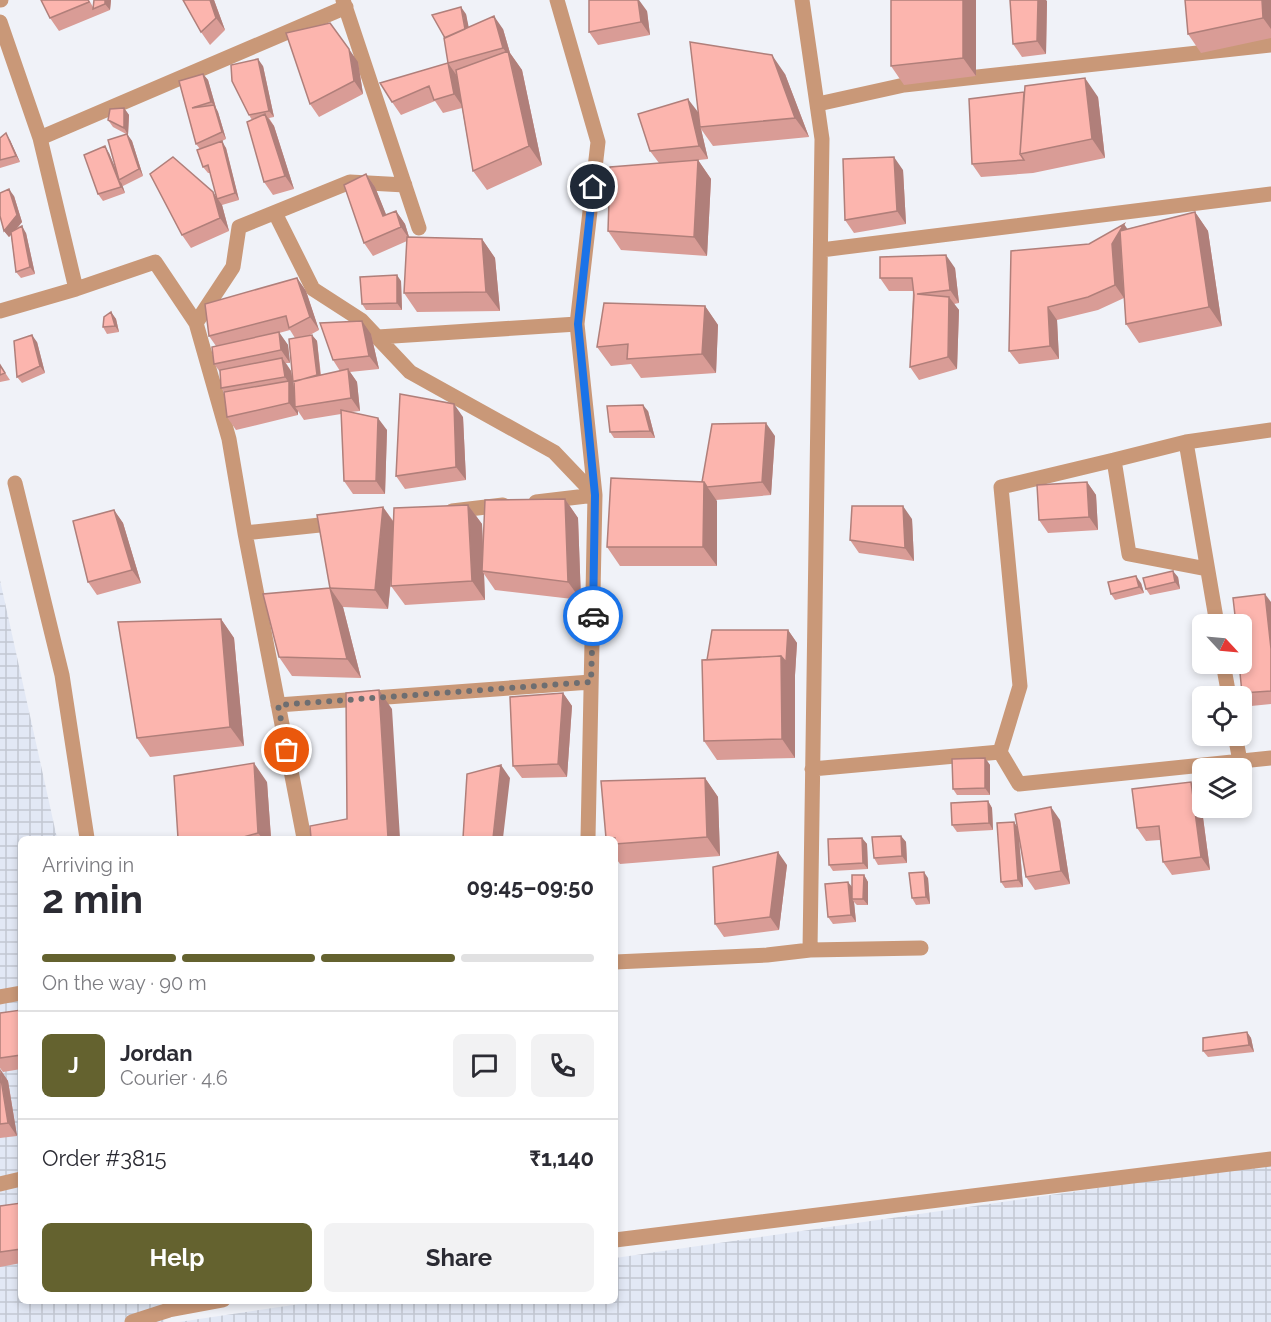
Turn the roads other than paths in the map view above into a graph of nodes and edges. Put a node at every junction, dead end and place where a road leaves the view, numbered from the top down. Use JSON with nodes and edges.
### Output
{"nodes":[{"id":1,"x":557,"y":0,"type":"edge"},
{"id":2,"x":802,"y":0,"type":"edge"},
{"id":3,"x":345,"y":4,"type":"edge"},
{"id":4,"x":0,"y":22,"type":"edge"},
{"id":5,"x":1271,"y":45,"type":"edge"},
{"id":6,"x":818,"y":104,"type":"junction"},
{"id":7,"x":40,"y":138,"type":"junction"},
{"id":8,"x":405,"y":185,"type":"junction"},
{"id":9,"x":1271,"y":194,"type":"edge"},
{"id":10,"x":275,"y":213,"type":"junction"},
{"id":11,"x":419,"y":228,"type":"dead end"},
{"id":12,"x":820,"y":250,"type":"junction"},
{"id":13,"x":76,"y":289,"type":"junction"},
{"id":14,"x":0,"y":311,"type":"edge"},
{"id":15,"x":196,"y":323,"type":"junction"},
{"id":16,"x":578,"y":324,"type":"junction"},
{"id":17,"x":378,"y":337,"type":"junction"},
{"id":18,"x":1271,"y":430,"type":"edge"},
{"id":19,"x":1186,"y":442,"type":"junction"},
{"id":20,"x":1113,"y":460,"type":"junction"},
{"id":21,"x":15,"y":483,"type":"dead end"},
{"id":22,"x":595,"y":495,"type":"junction"},
{"id":23,"x":432,"y":513,"type":"edge"},
{"id":24,"x":350,"y":522,"type":"edge"},
{"id":25,"x":245,"y":533,"type":"junction"},
{"id":26,"x":1208,"y":568,"type":"junction"},
{"id":27,"x":1215,"y":614,"type":"edge"},
{"id":28,"x":591,"y":682,"type":"junction"},
{"id":29,"x":278,"y":705,"type":"junction"},
{"id":30,"x":1000,"y":752,"type":"junction"},
{"id":31,"x":1271,"y":758,"type":"edge"},
{"id":32,"x":1252,"y":760,"type":"edge"},
{"id":33,"x":1192,"y":766,"type":"edge"},
{"id":34,"x":812,"y":769,"type":"junction"},
{"id":35,"x":87,"y":836,"type":"edge"},
{"id":36,"x":304,"y":836,"type":"edge"},
{"id":37,"x":588,"y":836,"type":"edge"},
{"id":38,"x":921,"y":948,"type":"dead end"},
{"id":39,"x":810,"y":950,"type":"junction"},
{"id":40,"x":618,"y":962,"type":"edge"},
{"id":41,"x":18,"y":994,"type":"edge"},
{"id":42,"x":0,"y":998,"type":"edge"},
{"id":43,"x":1271,"y":1159,"type":"edge"},
{"id":44,"x":18,"y":1180,"type":"edge"},
{"id":45,"x":0,"y":1184,"type":"edge"},
{"id":46,"x":618,"y":1240,"type":"edge"},
{"id":47,"x":169,"y":1305,"type":"edge"},
{"id":48,"x":132,"y":1322,"type":"edge"}],
"edges":[{"from":1,"to":16,"type":"street"},
{"from":2,"to":6,"type":"street"},
{"from":3,"to":7,"type":"street"},
{"from":3,"to":8,"type":"street"},
{"from":4,"to":7,"type":"street"},
{"from":5,"to":6,"type":"street"},
{"from":6,"to":12,"type":"street"},
{"from":7,"to":13,"type":"street"},
{"from":8,"to":10,"type":"street"},
{"from":8,"to":11,"type":"street"},
{"from":9,"to":12,"type":"street"},
{"from":10,"to":15,"type":"street"},
{"from":10,"to":17,"type":"street"},
{"from":12,"to":34,"type":"street"},
{"from":13,"to":14,"type":"street"},
{"from":13,"to":15,"type":"street"},
{"from":15,"to":25,"type":"street"},
{"from":16,"to":17,"type":"street"},
{"from":16,"to":22,"type":"street"},
{"from":17,"to":22,"type":"street"},
{"from":18,"to":19,"type":"street"},
{"from":19,"to":20,"type":"street"},
{"from":19,"to":26,"type":"street"},
{"from":20,"to":26,"type":"street"},
{"from":20,"to":30,"type":"street"},
{"from":21,"to":35,"type":"street"},
{"from":22,"to":23,"type":"street"},
{"from":22,"to":28,"type":"street"},
{"from":24,"to":25,"type":"street"},
{"from":25,"to":29,"type":"street"},
{"from":26,"to":27,"type":"street"},
{"from":28,"to":29,"type":"street"},
{"from":28,"to":37,"type":"street"},
{"from":29,"to":36,"type":"street"},
{"from":30,"to":33,"type":"street"},
{"from":30,"to":34,"type":"street"},
{"from":31,"to":32,"type":"street"},
{"from":34,"to":39,"type":"street"},
{"from":38,"to":39,"type":"street"},
{"from":39,"to":40,"type":"street"},
{"from":41,"to":42,"type":"street"},
{"from":43,"to":46,"type":"street"},
{"from":44,"to":45,"type":"street"},
{"from":47,"to":48,"type":"street"}]}
